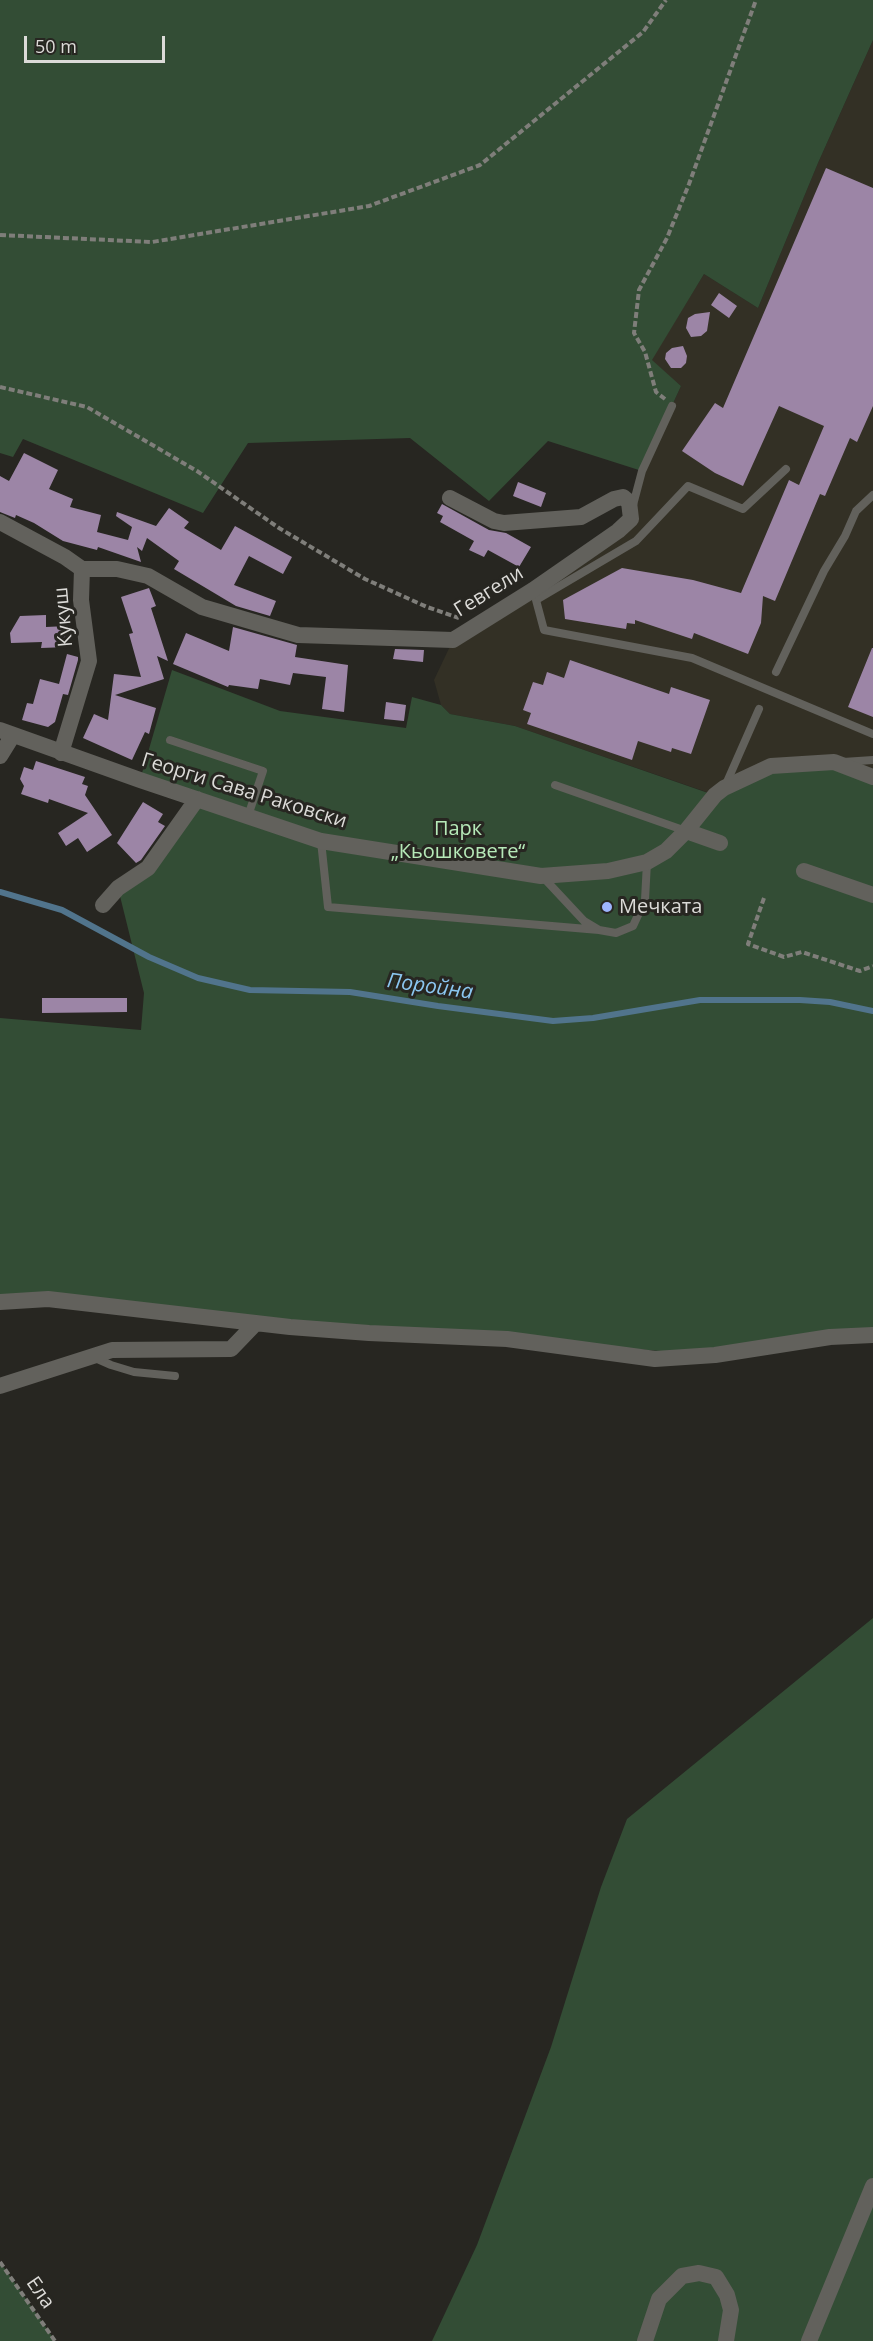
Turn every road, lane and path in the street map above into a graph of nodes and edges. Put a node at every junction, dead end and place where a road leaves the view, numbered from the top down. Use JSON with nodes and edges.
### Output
{"nodes":[{"id":1,"x":666,"y":0,"type":"edge"},
{"id":2,"x":756,"y":0,"type":"edge"},
{"id":3,"x":0,"y":235,"type":"edge"},
{"id":4,"x":0,"y":387,"type":"edge"},
{"id":5,"x":672,"y":406,"type":"joint"},
{"id":6,"x":786,"y":469,"type":"dead end"},
{"id":7,"x":873,"y":495,"type":"edge"},
{"id":8,"x":450,"y":498,"type":"dead end"},
{"id":9,"x":631,"y":512,"type":"junction"},
{"id":10,"x":0,"y":522,"type":"edge"},
{"id":11,"x":82,"y":569,"type":"junction"},
{"id":12,"x":478,"y":624,"type":"junction"},
{"id":13,"x":776,"y":672,"type":"dead end"},
{"id":14,"x":759,"y":709,"type":"dead end"},
{"id":15,"x":6,"y":733,"type":"edge"},
{"id":16,"x":873,"y":734,"type":"edge"},
{"id":17,"x":170,"y":740,"type":"dead end"},
{"id":18,"x":61,"y":753,"type":"junction"},
{"id":19,"x":0,"y":756,"type":"edge"},
{"id":20,"x":873,"y":760,"type":"edge"},
{"id":21,"x":834,"y":762,"type":"junction"},
{"id":22,"x":873,"y":777,"type":"edge"},
{"id":23,"x":555,"y":785,"type":"dead end"},
{"id":24,"x":724,"y":788,"type":"junction"},
{"id":25,"x":197,"y":799,"type":"junction"},
{"id":26,"x":248,"y":816,"type":"junction"},
{"id":27,"x":686,"y":831,"type":"junction"},
{"id":28,"x":321,"y":841,"type":"junction"},
{"id":29,"x":720,"y":843,"type":"dead end"},
{"id":30,"x":647,"y":862,"type":"junction"},
{"id":31,"x":804,"y":871,"type":"dead end"},
{"id":32,"x":541,"y":876,"type":"junction"},
{"id":33,"x":873,"y":895,"type":"edge"},
{"id":34,"x":764,"y":898,"type":"dead end"},
{"id":35,"x":103,"y":904,"type":"dead end"},
{"id":36,"x":599,"y":930,"type":"junction"},
{"id":37,"x":873,"y":966,"type":"edge"},
{"id":38,"x":0,"y":1302,"type":"edge"},
{"id":39,"x":256,"y":1323,"type":"junction"},
{"id":40,"x":873,"y":1335,"type":"edge"},
{"id":41,"x":92,"y":1356,"type":"junction"},
{"id":42,"x":175,"y":1376,"type":"dead end"},
{"id":43,"x":0,"y":1386,"type":"edge"},
{"id":44,"x":873,"y":2186,"type":"edge"},
{"id":45,"x":0,"y":2262,"type":"edge"},
{"id":46,"x":55,"y":2341,"type":"edge"},
{"id":47,"x":645,"y":2341,"type":"edge"},
{"id":48,"x":726,"y":2341,"type":"edge"},
{"id":49,"x":809,"y":2341,"type":"edge"}],
"edges":[{"from":1,"to":3,"type":"path"},
{"from":2,"to":5,"type":"path"},
{"from":4,"to":12,"type":"path"},
{"from":5,"to":9,"type":"lane"},
{"from":6,"to":16,"type":"lane"},
{"from":7,"to":13,"type":"lane"},
{"from":8,"to":9,"type":"street"},
{"from":9,"to":12,"type":"street","name":"Гевгели"},
{"from":10,"to":11,"type":"street","name":"Кукуш"},
{"from":11,"to":12,"type":"street","name":"Гевгели"},
{"from":11,"to":18,"type":"street","name":"Кукуш"},
{"from":14,"to":24,"type":"lane"},
{"from":15,"to":18,"type":"street","name":"Георги Сава Раковски"},
{"from":15,"to":19,"type":"street"},
{"from":17,"to":26,"type":"lane"},
{"from":18,"to":25,"type":"street","name":"Георги Сава Раковски"},
{"from":20,"to":21,"type":"lane"},
{"from":21,"to":22,"type":"street","name":"Георги Сава Раковски"},
{"from":21,"to":24,"type":"street","name":"Георги Сава Раковски"},
{"from":23,"to":27,"type":"lane"},
{"from":24,"to":27,"type":"street","name":"Георги Сава Раковски"},
{"from":25,"to":26,"type":"street","name":"Георги Сава Раковски"},
{"from":25,"to":35,"type":"street"},
{"from":26,"to":28,"type":"street","name":"Георги Сава Раковски"},
{"from":27,"to":29,"type":"street"},
{"from":27,"to":30,"type":"street","name":"Георги Сава Раковски"},
{"from":28,"to":32,"type":"street","name":"Георги Сава Раковски"},
{"from":28,"to":36,"type":"lane"},
{"from":30,"to":32,"type":"street","name":"Георги Сава Раковски"},
{"from":30,"to":36,"type":"lane"},
{"from":31,"to":33,"type":"street"},
{"from":32,"to":36,"type":"lane"},
{"from":34,"to":37,"type":"path"},
{"from":38,"to":39,"type":"street"},
{"from":39,"to":40,"type":"street"},
{"from":39,"to":41,"type":"street"},
{"from":41,"to":42,"type":"lane"},
{"from":41,"to":43,"type":"street"},
{"from":44,"to":49,"type":"street"},
{"from":45,"to":46,"type":"path","name":"Ела"},
{"from":47,"to":48,"type":"street"}]}
